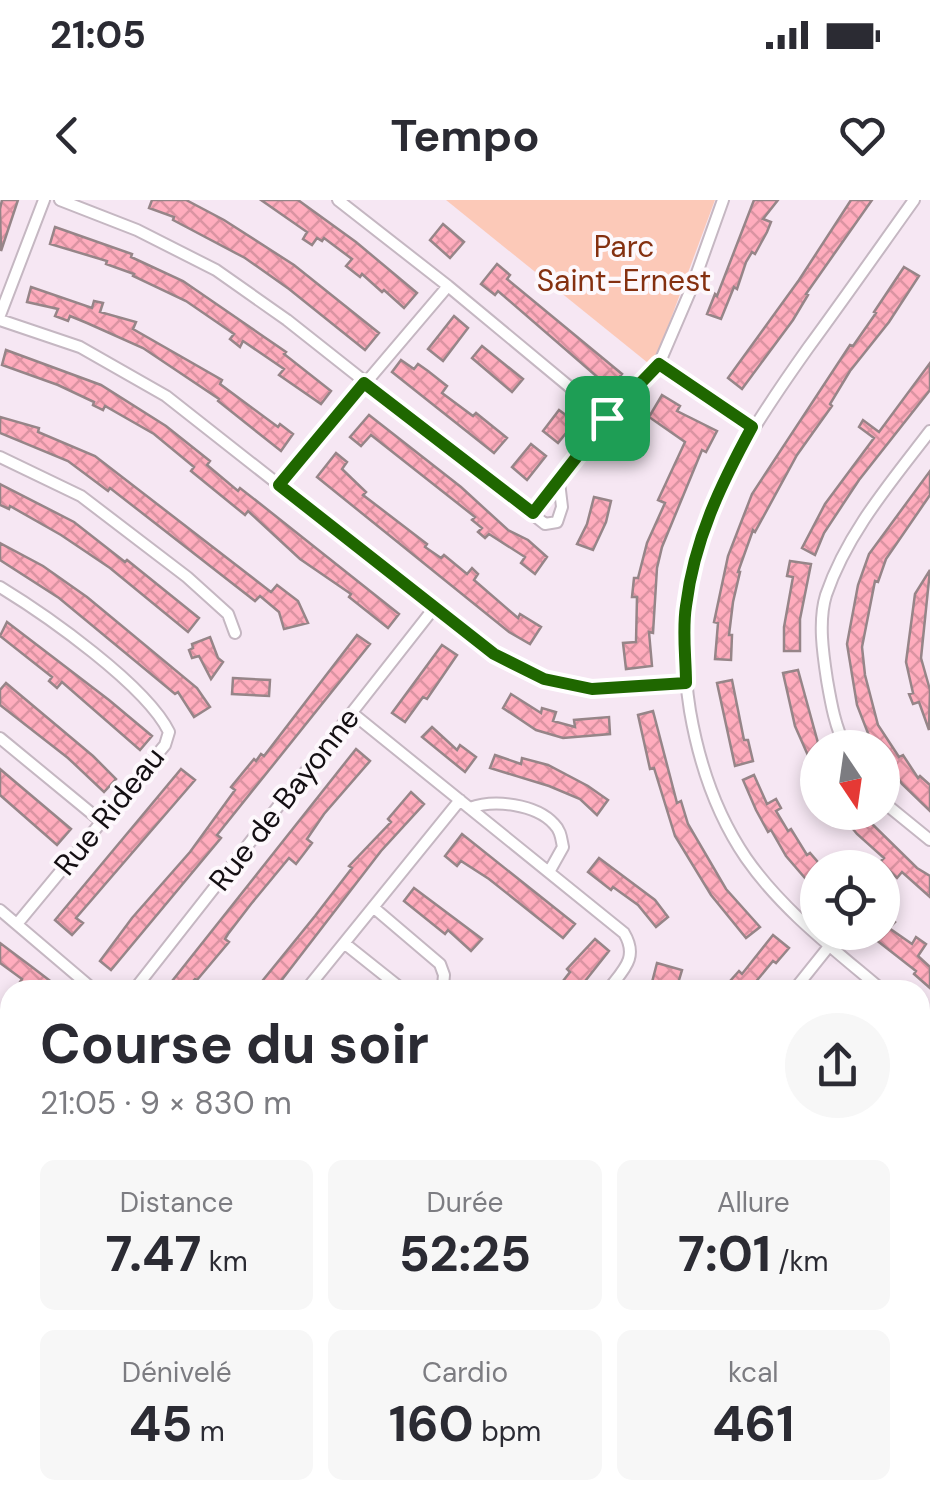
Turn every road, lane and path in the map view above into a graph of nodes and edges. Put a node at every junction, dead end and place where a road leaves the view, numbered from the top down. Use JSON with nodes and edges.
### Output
{"nodes":[{"id":1,"x":44,"y":200,"type":"edge"},
{"id":2,"x":60,"y":200,"type":"edge"},
{"id":3,"x":338,"y":200,"type":"edge"},
{"id":4,"x":724,"y":200,"type":"edge"},
{"id":5,"x":914,"y":200,"type":"edge"},
{"id":6,"x":448,"y":286,"type":"junction"},
{"id":7,"x":0,"y":318,"type":"edge"},
{"id":8,"x":659,"y":364,"type":"junction"},
{"id":9,"x":364,"y":383,"type":"junction"},
{"id":10,"x":607,"y":418,"type":"junction"},
{"id":11,"x":752,"y":427,"type":"junction"},
{"id":12,"x":930,"y":431,"type":"edge"},
{"id":13,"x":0,"y":456,"type":"edge"},
{"id":14,"x":559,"y":482,"type":"junction"},
{"id":15,"x":279,"y":485,"type":"junction"},
{"id":16,"x":533,"y":513,"type":"junction"},
{"id":17,"x":0,"y":588,"type":"edge"},
{"id":18,"x":434,"y":608,"type":"junction"},
{"id":19,"x":235,"y":633,"type":"dead end"},
{"id":20,"x":686,"y":683,"type":"junction"},
{"id":21,"x":352,"y":713,"type":"junction"},
{"id":22,"x":840,"y":730,"type":"edge"},
{"id":23,"x":0,"y":738,"type":"edge"},
{"id":24,"x":460,"y":800,"type":"junction"},
{"id":25,"x":470,"y":808,"type":"junction"},
{"id":26,"x":900,"y":816,"type":"edge"},
{"id":27,"x":102,"y":822,"type":"junction"},
{"id":28,"x":930,"y":840,"type":"edge"},
{"id":29,"x":549,"y":872,"type":"junction"},
{"id":30,"x":373,"y":908,"type":"junction"},
{"id":31,"x":0,"y":910,"type":"edge"},
{"id":32,"x":800,"y":917,"type":"edge"},
{"id":33,"x":18,"y":924,"type":"junction"},
{"id":34,"x":344,"y":943,"type":"junction"},
{"id":35,"x":827,"y":950,"type":"edge"},
{"id":36,"x":835,"y":950,"type":"edge"},
{"id":37,"x":82,"y":980,"type":"edge"},
{"id":38,"x":142,"y":980,"type":"edge"},
{"id":39,"x":314,"y":980,"type":"edge"},
{"id":40,"x":390,"y":980,"type":"edge"},
{"id":41,"x":444,"y":980,"type":"edge"},
{"id":42,"x":616,"y":980,"type":"edge"},
{"id":43,"x":802,"y":980,"type":"edge"},
{"id":44,"x":870,"y":980,"type":"edge"}],
"edges":[{"from":1,"to":7,"type":"street"},
{"from":2,"to":9,"type":"street"},
{"from":3,"to":6,"type":"street"},
{"from":4,"to":8,"type":"street"},
{"from":5,"to":11,"type":"street"},
{"from":6,"to":9,"type":"street"},
{"from":6,"to":10,"type":"street"},
{"from":7,"to":15,"type":"street"},
{"from":8,"to":10,"type":"street"},
{"from":8,"to":11,"type":"street"},
{"from":9,"to":15,"type":"street"},
{"from":9,"to":16,"type":"street"},
{"from":10,"to":14,"type":"street"},
{"from":11,"to":20,"type":"street"},
{"from":12,"to":22,"type":"street"},
{"from":13,"to":19,"type":"street"},
{"from":14,"to":16,"type":"street"},
{"from":14,"to":16,"type":"street"},
{"from":15,"to":18,"type":"street"},
{"from":17,"to":27,"type":"street","name":"Rue Rideau"},
{"from":18,"to":20,"type":"street"},
{"from":18,"to":21,"type":"street","name":"Rue de Bayonne"},
{"from":20,"to":32,"type":"street"},
{"from":21,"to":24,"type":"street"},
{"from":21,"to":38,"type":"street","name":"Rue de Bayonne"},
{"from":23,"to":27,"type":"street"},
{"from":24,"to":25,"type":"street"},
{"from":24,"to":30,"type":"street"},
{"from":25,"to":29,"type":"street"},
{"from":25,"to":29,"type":"street"},
{"from":26,"to":28,"type":"street"},
{"from":27,"to":33,"type":"street","name":"Rue Rideau"},
{"from":29,"to":42,"type":"street"},
{"from":30,"to":34,"type":"street"},
{"from":30,"to":41,"type":"street"},
{"from":31,"to":33,"type":"street"},
{"from":33,"to":37,"type":"street"},
{"from":34,"to":39,"type":"street"},
{"from":34,"to":40,"type":"street"},
{"from":35,"to":43,"type":"street"},
{"from":36,"to":44,"type":"street"}]}
